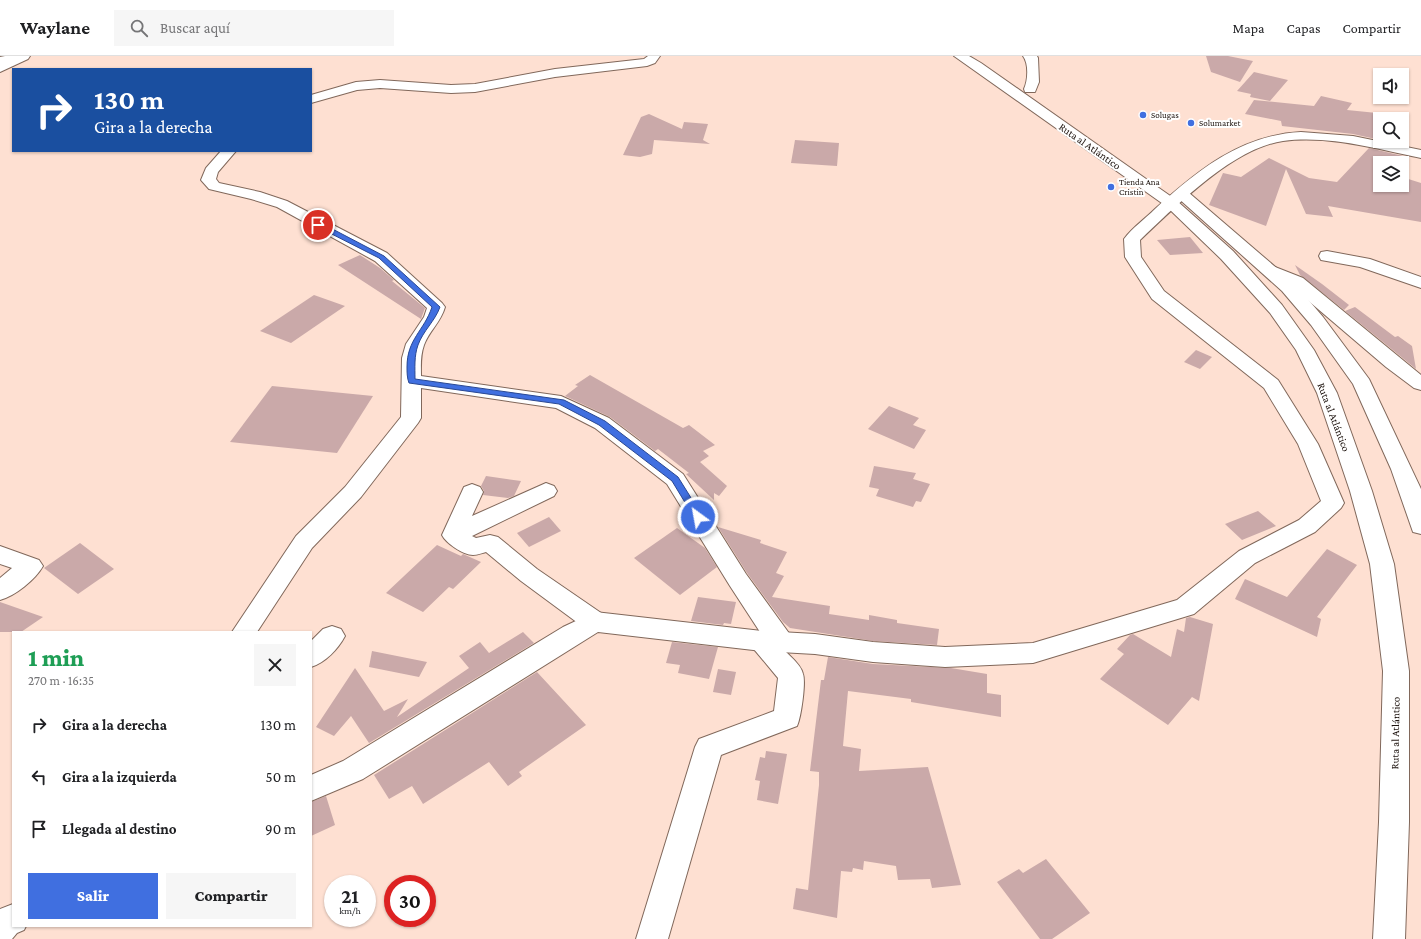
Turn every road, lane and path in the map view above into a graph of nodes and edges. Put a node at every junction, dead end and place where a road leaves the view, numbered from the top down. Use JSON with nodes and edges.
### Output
{"nodes":[{"id":1,"x":20,"y":56,"type":"edge"},
{"id":2,"x":24,"y":56,"type":"edge"},
{"id":3,"x":654,"y":56,"type":"edge"},
{"id":4,"x":960,"y":56,"type":"edge"},
{"id":5,"x":981,"y":56,"type":"edge"},
{"id":6,"x":1028,"y":56,"type":"edge"},
{"id":7,"x":0,"y":61,"type":"edge"},
{"id":8,"x":0,"y":68,"type":"edge"},
{"id":9,"x":1030,"y":89,"type":"junction"},
{"id":10,"x":312,"y":99,"type":"edge"},
{"id":11,"x":228,"y":152,"type":"edge"},
{"id":12,"x":1421,"y":154,"type":"edge"},
{"id":13,"x":1176,"y":198,"type":"junction"},
{"id":14,"x":1327,"y":256,"type":"dead end"},
{"id":15,"x":1270,"y":270,"type":"junction"},
{"id":16,"x":1421,"y":283,"type":"edge"},
{"id":17,"x":411,"y":381,"type":"junction"},
{"id":18,"x":1421,"y":384,"type":"edge"},
{"id":19,"x":546,"y":491,"type":"dead end"},
{"id":20,"x":472,"y":492,"type":"dead end"},
{"id":21,"x":1421,"y":526,"type":"edge"},
{"id":22,"x":453,"y":535,"type":"junction"},
{"id":23,"x":0,"y":555,"type":"edge"},
{"id":24,"x":0,"y":591,"type":"edge"},
{"id":25,"x":595,"y":622,"type":"junction"},
{"id":26,"x":245,"y":631,"type":"edge"},
{"id":27,"x":332,"y":636,"type":"dead end"},
{"id":28,"x":772,"y":642,"type":"junction"},
{"id":29,"x":312,"y":656,"type":"edge"},
{"id":30,"x":312,"y":788,"type":"edge"},
{"id":31,"x":652,"y":939,"type":"edge"},
{"id":32,"x":1390,"y":939,"type":"edge"}],
"edges":[{"from":1,"to":7,"type":"main road"},
{"from":2,"to":8,"type":"main road"},
{"from":3,"to":10,"type":"main road"},
{"from":4,"to":13,"type":"main road","name":"Ruta al Atlántico"},
{"from":5,"to":9,"type":"main road","name":"Ruta al Atlántico"},
{"from":6,"to":9,"type":"main road"},
{"from":9,"to":13,"type":"main road","name":"Ruta al Atlántico"},
{"from":11,"to":17,"type":"main road"},
{"from":12,"to":13,"type":"main road"},
{"from":13,"to":15,"type":"main road","name":"Ruta al Atlántico"},
{"from":13,"to":28,"type":"main road"},
{"from":13,"to":32,"type":"main road","name":"Ruta al Atlántico"},
{"from":14,"to":16,"type":"main road"},
{"from":15,"to":18,"type":"main road"},
{"from":15,"to":21,"type":"main road","name":"Ruta al Atlántico"},
{"from":17,"to":26,"type":"main road"},
{"from":17,"to":28,"type":"main road"},
{"from":19,"to":22,"type":"main road"},
{"from":20,"to":22,"type":"main road"},
{"from":22,"to":25,"type":"main road"},
{"from":23,"to":24,"type":"main road"},
{"from":25,"to":28,"type":"main road"},
{"from":25,"to":30,"type":"main road"},
{"from":27,"to":29,"type":"main road"},
{"from":28,"to":31,"type":"main road"}]}
